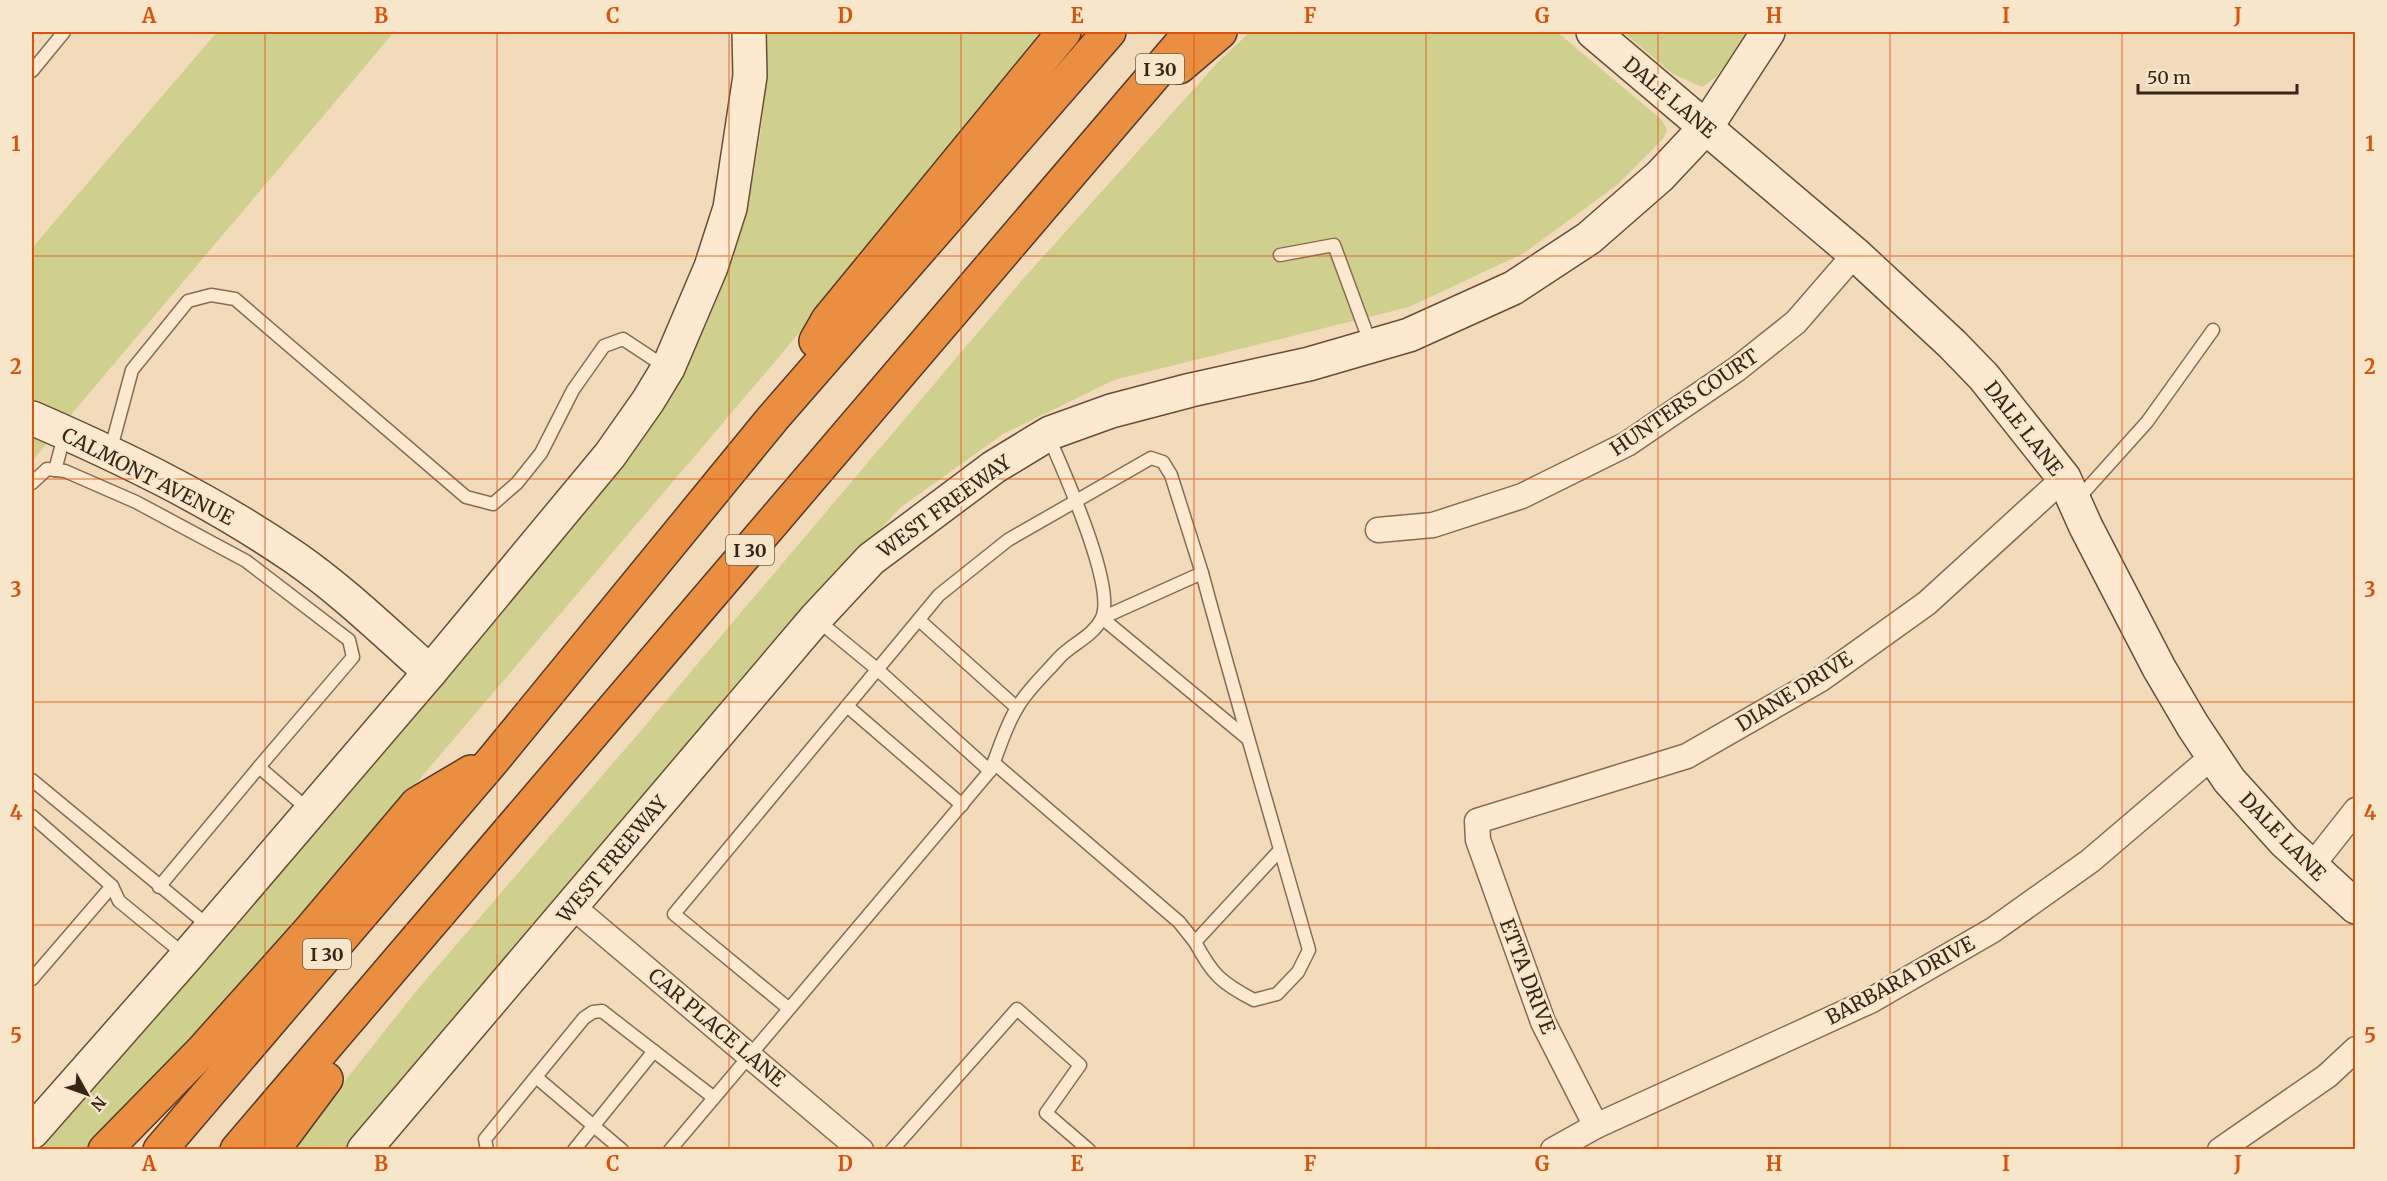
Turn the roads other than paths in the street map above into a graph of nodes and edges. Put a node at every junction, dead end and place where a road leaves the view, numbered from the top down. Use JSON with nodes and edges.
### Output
{"nodes":[{"id":1,"x":64,"y":32,"type":"edge"},
{"id":2,"x":750,"y":32,"type":"edge"},
{"id":3,"x":1064,"y":32,"type":"edge"},
{"id":4,"x":1109,"y":32,"type":"edge"},
{"id":5,"x":1191,"y":32,"type":"edge"},
{"id":6,"x":1220,"y":32,"type":"edge"},
{"id":7,"x":1593,"y":32,"type":"edge"},
{"id":8,"x":1768,"y":32,"type":"edge"},
{"id":9,"x":32,"y":70,"type":"edge"},
{"id":10,"x":1128,"y":106,"type":"junction"},
{"id":11,"x":1706,"y":127,"type":"junction"},
{"id":12,"x":1856,"y":254,"type":"junction"},
{"id":13,"x":1280,"y":255,"type":"dead end"},
{"id":14,"x":2213,"y":330,"type":"dead end"},
{"id":15,"x":1371,"y":346,"type":"junction"},
{"id":16,"x":668,"y":368,"type":"junction"},
{"id":17,"x":32,"y":418,"type":"edge"},
{"id":18,"x":773,"y":418,"type":"junction"},
{"id":19,"x":66,"y":433,"type":"junction"},
{"id":20,"x":1048,"y":434,"type":"junction"},
{"id":21,"x":110,"y":452,"type":"junction"},
{"id":22,"x":55,"y":470,"type":"junction"},
{"id":23,"x":32,"y":483,"type":"edge"},
{"id":24,"x":2070,"y":489,"type":"junction"},
{"id":25,"x":1076,"y":502,"type":"junction"},
{"id":26,"x":1378,"y":530,"type":"dead end"},
{"id":27,"x":1202,"y":573,"type":"junction"},
{"id":28,"x":816,"y":618,"type":"junction"},
{"id":29,"x":1102,"y":618,"type":"junction"},
{"id":30,"x":919,"y":620,"type":"junction"},
{"id":31,"x":878,"y":670,"type":"junction"},
{"id":32,"x":430,"y":672,"type":"junction"},
{"id":33,"x":847,"y":706,"type":"junction"},
{"id":34,"x":1017,"y":708,"type":"junction"},
{"id":35,"x":1248,"y":739,"type":"junction"},
{"id":36,"x":2213,"y":756,"type":"junction"},
{"id":37,"x":494,"y":759,"type":"junction"},
{"id":38,"x":259,"y":767,"type":"junction"},
{"id":39,"x":992,"y":767,"type":"junction"},
{"id":40,"x":32,"y":780,"type":"edge"},
{"id":41,"x":962,"y":805,"type":"junction"},
{"id":42,"x":2355,"y":810,"type":"edge"},
{"id":43,"x":311,"y":812,"type":"junction"},
{"id":44,"x":32,"y":816,"type":"edge"},
{"id":45,"x":1477,"y":821,"type":"joint"},
{"id":46,"x":1280,"y":850,"type":"junction"},
{"id":47,"x":2311,"y":867,"type":"junction"},
{"id":48,"x":112,"y":886,"type":"junction"},
{"id":49,"x":159,"y":887,"type":"junction"},
{"id":50,"x":572,"y":906,"type":"junction"},
{"id":51,"x":2355,"y":907,"type":"edge"},
{"id":52,"x":211,"y":928,"type":"junction"},
{"id":53,"x":1195,"y":942,"type":"junction"},
{"id":54,"x":187,"y":956,"type":"junction"},
{"id":55,"x":32,"y":979,"type":"edge"},
{"id":56,"x":372,"y":993,"type":"junction"},
{"id":57,"x":788,"y":1008,"type":"junction"},
{"id":58,"x":2355,"y":1049,"type":"edge"},
{"id":59,"x":654,"y":1051,"type":"junction"},
{"id":60,"x":750,"y":1054,"type":"junction"},
{"id":61,"x":536,"y":1077,"type":"junction"},
{"id":62,"x":713,"y":1097,"type":"junction"},
{"id":63,"x":593,"y":1125,"type":"junction"},
{"id":64,"x":1596,"y":1126,"type":"junction"},
{"id":65,"x":32,"y":1132,"type":"edge"},
{"id":66,"x":105,"y":1149,"type":"edge"},
{"id":67,"x":160,"y":1149,"type":"edge"},
{"id":68,"x":237,"y":1149,"type":"edge"},
{"id":69,"x":273,"y":1149,"type":"edge"},
{"id":70,"x":364,"y":1149,"type":"edge"},
{"id":71,"x":487,"y":1149,"type":"edge"},
{"id":72,"x":574,"y":1149,"type":"edge"},
{"id":73,"x":622,"y":1149,"type":"edge"},
{"id":74,"x":670,"y":1149,"type":"edge"},
{"id":75,"x":861,"y":1149,"type":"edge"},
{"id":76,"x":892,"y":1149,"type":"edge"},
{"id":77,"x":1089,"y":1149,"type":"edge"},
{"id":78,"x":1552,"y":1149,"type":"edge"},
{"id":79,"x":2220,"y":1149,"type":"edge"}],
"edges":[{"from":1,"to":9,"type":"lane"},
{"from":2,"to":16,"type":"main road"},
{"from":3,"to":18,"type":"highway"},
{"from":4,"to":18,"type":"highway","number":"I 30"},
{"from":5,"to":10,"type":"highway","number":"I 30"},
{"from":6,"to":10,"type":"highway"},
{"from":7,"to":11,"type":"main road","name":"DALE LANE"},
{"from":8,"to":11,"type":"main road","name":"WEST FREEWAY"},
{"from":10,"to":56,"type":"highway","number":"I 30"},
{"from":11,"to":12,"type":"main road","name":"DALE LANE"},
{"from":11,"to":15,"type":"main road","name":"WEST FREEWAY"},
{"from":12,"to":24,"type":"main road","name":"DALE LANE"},
{"from":12,"to":26,"type":"street","name":"HUNTERS COURT"},
{"from":13,"to":15,"type":"lane"},
{"from":14,"to":24,"type":"lane"},
{"from":15,"to":20,"type":"main road","name":"WEST FREEWAY"},
{"from":16,"to":21,"type":"lane"},
{"from":16,"to":32,"type":"main road"},
{"from":17,"to":19,"type":"main road","name":"CALMONT AVENUE"},
{"from":18,"to":37,"type":"highway","number":"I 30"},
{"from":19,"to":21,"type":"main road","name":"CALMONT AVENUE"},
{"from":19,"to":22,"type":"lane"},
{"from":20,"to":25,"type":"lane"},
{"from":20,"to":28,"type":"main road","name":"WEST FREEWAY"},
{"from":21,"to":32,"type":"main road","name":"CALMONT AVENUE"},
{"from":22,"to":23,"type":"lane"},
{"from":22,"to":38,"type":"lane"},
{"from":24,"to":36,"type":"main road","name":"DALE LANE"},
{"from":24,"to":45,"type":"street","name":"DIANE DRIVE"},
{"from":25,"to":27,"type":"lane"},
{"from":25,"to":29,"type":"lane"},
{"from":25,"to":30,"type":"lane"},
{"from":27,"to":29,"type":"lane"},
{"from":27,"to":35,"type":"lane"},
{"from":28,"to":31,"type":"lane"},
{"from":28,"to":50,"type":"main road","name":"WEST FREEWAY"},
{"from":29,"to":34,"type":"lane"},
{"from":29,"to":35,"type":"lane"},
{"from":30,"to":31,"type":"lane"},
{"from":30,"to":34,"type":"lane"},
{"from":31,"to":33,"type":"lane"},
{"from":31,"to":39,"type":"lane"},
{"from":32,"to":43,"type":"main road"},
{"from":33,"to":41,"type":"lane"},
{"from":33,"to":57,"type":"lane"},
{"from":34,"to":39,"type":"lane"},
{"from":35,"to":46,"type":"lane"},
{"from":36,"to":47,"type":"main road","name":"DALE LANE"},
{"from":36,"to":64,"type":"street","name":"BARBARA DRIVE"},
{"from":37,"to":66,"type":"highway"},
{"from":37,"to":67,"type":"highway","number":"I 30"},
{"from":38,"to":43,"type":"lane"},
{"from":38,"to":49,"type":"lane"},
{"from":39,"to":41,"type":"lane"},
{"from":39,"to":53,"type":"lane"},
{"from":40,"to":49,"type":"lane"},
{"from":41,"to":57,"type":"lane"},
{"from":42,"to":47,"type":"street"},
{"from":43,"to":52,"type":"main road"},
{"from":44,"to":48,"type":"lane"},
{"from":45,"to":64,"type":"street","name":"ETTA DRIVE"},
{"from":46,"to":53,"type":"lane"},
{"from":46,"to":53,"type":"lane"},
{"from":47,"to":51,"type":"main road","name":"DALE LANE"},
{"from":48,"to":54,"type":"lane"},
{"from":48,"to":55,"type":"lane"},
{"from":49,"to":52,"type":"lane"},
{"from":50,"to":60,"type":"street","name":"CAR PLACE LANE"},
{"from":50,"to":70,"type":"main road","name":"WEST FREEWAY"},
{"from":52,"to":54,"type":"main road"},
{"from":54,"to":65,"type":"main road"},
{"from":56,"to":68,"type":"highway","number":"I 30"},
{"from":56,"to":69,"type":"highway"},
{"from":57,"to":60,"type":"lane"},
{"from":58,"to":79,"type":"street"},
{"from":59,"to":61,"type":"lane"},
{"from":59,"to":62,"type":"lane"},
{"from":59,"to":63,"type":"lane"},
{"from":60,"to":62,"type":"lane"},
{"from":60,"to":75,"type":"street","name":"CAR PLACE LANE"},
{"from":61,"to":63,"type":"lane"},
{"from":61,"to":71,"type":"lane"},
{"from":62,"to":74,"type":"lane"},
{"from":63,"to":72,"type":"lane"},
{"from":63,"to":73,"type":"lane"},
{"from":64,"to":78,"type":"street","name":"BARBARA DRIVE"},
{"from":76,"to":77,"type":"lane"}]}
